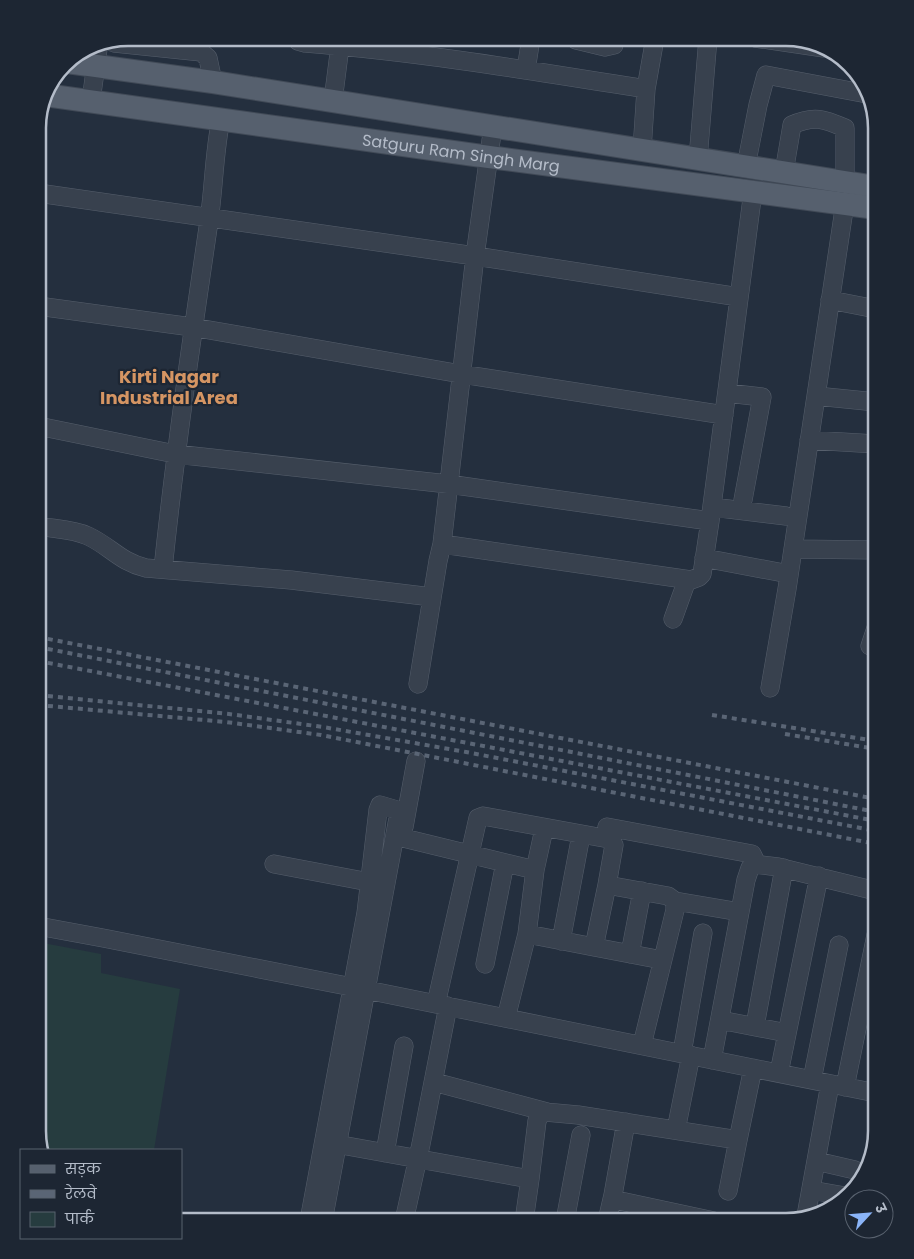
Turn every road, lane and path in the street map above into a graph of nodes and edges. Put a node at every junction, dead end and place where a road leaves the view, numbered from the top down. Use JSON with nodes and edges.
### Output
{"nodes":[{"id":1,"x":143,"y":46,"type":"edge"},
{"id":2,"x":340,"y":46,"type":"edge"},
{"id":3,"x":402,"y":46,"type":"edge"},
{"id":4,"x":530,"y":46,"type":"edge"},
{"id":5,"x":654,"y":46,"type":"edge"},
{"id":6,"x":707,"y":46,"type":"edge"},
{"id":7,"x":97,"y":57,"type":"edge"},
{"id":8,"x":526,"y":70,"type":"junction"},
{"id":9,"x":213,"y":82,"type":"junction"},
{"id":10,"x":646,"y":89,"type":"junction"},
{"id":11,"x":859,"y":93,"type":"edge"},
{"id":12,"x":53,"y":96,"type":"edge"},
{"id":13,"x":91,"y":101,"type":"junction"},
{"id":14,"x":333,"y":101,"type":"junction"},
{"id":15,"x":221,"y":119,"type":"junction"},
{"id":16,"x":493,"y":126,"type":"junction"},
{"id":17,"x":642,"y":150,"type":"junction"},
{"id":18,"x":489,"y":157,"type":"junction"},
{"id":19,"x":698,"y":159,"type":"junction"},
{"id":20,"x":746,"y":166,"type":"junction"},
{"id":21,"x":784,"y":172,"type":"junction"},
{"id":22,"x":868,"y":189,"type":"edge"},
{"id":23,"x":753,"y":191,"type":"junction"},
{"id":24,"x":845,"y":193,"type":"junction"},
{"id":25,"x":46,"y":194,"type":"edge"},
{"id":26,"x":868,"y":204,"type":"edge"},
{"id":27,"x":209,"y":218,"type":"junction"},
{"id":28,"x":475,"y":256,"type":"junction"},
{"id":29,"x":739,"y":297,"type":"junction"},
{"id":30,"x":830,"y":300,"type":"junction"},
{"id":31,"x":46,"y":307,"type":"edge"},
{"id":32,"x":868,"y":307,"type":"edge"},
{"id":33,"x":192,"y":328,"type":"junction"},
{"id":34,"x":461,"y":374,"type":"junction"},
{"id":35,"x":726,"y":393,"type":"junction"},
{"id":36,"x":816,"y":396,"type":"junction"},
{"id":37,"x":868,"y":401,"type":"edge"},
{"id":38,"x":724,"y":415,"type":"junction"},
{"id":39,"x":46,"y":428,"type":"edge"},
{"id":40,"x":810,"y":440,"type":"junction"},
{"id":41,"x":868,"y":444,"type":"edge"},
{"id":42,"x":175,"y":454,"type":"junction"},
{"id":43,"x":448,"y":484,"type":"junction"},
{"id":44,"x":743,"y":500,"type":"dead end"},
{"id":45,"x":711,"y":514,"type":"junction"},
{"id":46,"x":786,"y":516,"type":"dead end"},
{"id":47,"x":46,"y":527,"type":"edge"},
{"id":48,"x":442,"y":544,"type":"junction"},
{"id":49,"x":793,"y":549,"type":"junction"},
{"id":50,"x":868,"y":550,"type":"edge"},
{"id":51,"x":704,"y":558,"type":"junction"},
{"id":52,"x":163,"y":570,"type":"junction"},
{"id":53,"x":790,"y":574,"type":"junction"},
{"id":54,"x":687,"y":580,"type":"junction"},
{"id":55,"x":432,"y":597,"type":"junction"},
{"id":56,"x":673,"y":619,"type":"dead end"},
{"id":57,"x":418,"y":684,"type":"dead end"},
{"id":58,"x":770,"y":688,"type":"dead end"},
{"id":59,"x":416,"y":761,"type":"dead end"},
{"id":60,"x":607,"y":827,"type":"dead end"},
{"id":61,"x":544,"y":829,"type":"junction"},
{"id":62,"x":581,"y":835,"type":"junction"},
{"id":63,"x":398,"y":837,"type":"junction"},
{"id":64,"x":470,"y":855,"type":"junction"},
{"id":65,"x":505,"y":863,"type":"junction"},
{"id":66,"x":274,"y":864,"type":"dead end"},
{"id":67,"x":757,"y":864,"type":"junction"},
{"id":68,"x":784,"y":868,"type":"junction"},
{"id":69,"x":535,"y":870,"type":"junction"},
{"id":70,"x":819,"y":876,"type":"junction"},
{"id":71,"x":369,"y":882,"type":"junction"},
{"id":72,"x":607,"y":885,"type":"junction"},
{"id":73,"x":868,"y":889,"type":"edge"},
{"id":74,"x":642,"y":891,"type":"junction"},
{"id":75,"x":675,"y":901,"type":"junction"},
{"id":76,"x":740,"y":912,"type":"junction"},
{"id":77,"x":46,"y":927,"type":"edge"},
{"id":78,"x":702,"y":933,"type":"dead end"},
{"id":79,"x":527,"y":934,"type":"junction"},
{"id":80,"x":561,"y":941,"type":"junction"},
{"id":81,"x":839,"y":945,"type":"dead end"},
{"id":82,"x":594,"y":947,"type":"junction"},
{"id":83,"x":630,"y":954,"type":"junction"},
{"id":84,"x":662,"y":960,"type":"junction"},
{"id":85,"x":485,"y":964,"type":"dead end"},
{"id":86,"x":868,"y":967,"type":"edge"},
{"id":87,"x":359,"y":988,"type":"junction"},
{"id":88,"x":442,"y":1005,"type":"junction"},
{"id":89,"x":506,"y":1018,"type":"junction"},
{"id":90,"x":720,"y":1020,"type":"junction"},
{"id":91,"x":755,"y":1026,"type":"junction"},
{"id":92,"x":787,"y":1033,"type":"junction"},
{"id":93,"x":642,"y":1045,"type":"junction"},
{"id":94,"x":404,"y":1046,"type":"dead end"},
{"id":95,"x":687,"y":1054,"type":"junction"},
{"id":96,"x":712,"y":1060,"type":"junction"},
{"id":97,"x":753,"y":1068,"type":"junction"},
{"id":98,"x":778,"y":1073,"type":"junction"},
{"id":99,"x":812,"y":1080,"type":"junction"},
{"id":100,"x":434,"y":1082,"type":"junction"},
{"id":101,"x":838,"y":1085,"type":"junction"},
{"id":102,"x":868,"y":1091,"type":"edge"},
{"id":103,"x":547,"y":1112,"type":"junction"},
{"id":104,"x":626,"y":1122,"type":"junction"},
{"id":105,"x":676,"y":1130,"type":"junction"},
{"id":106,"x":581,"y":1135,"type":"dead end"},
{"id":107,"x":738,"y":1140,"type":"junction"},
{"id":108,"x":347,"y":1146,"type":"dead end"},
{"id":109,"x":385,"y":1153,"type":"junction"},
{"id":110,"x":418,"y":1159,"type":"junction"},
{"id":111,"x":816,"y":1161,"type":"junction"},
{"id":112,"x":855,"y":1170,"type":"dead end"},
{"id":113,"x":530,"y":1179,"type":"junction"},
{"id":114,"x":811,"y":1190,"type":"junction"},
{"id":115,"x":728,"y":1191,"type":"dead end"},
{"id":116,"x":613,"y":1195,"type":"junction"},
{"id":117,"x":838,"y":1195,"type":"edge"},
{"id":118,"x":807,"y":1210,"type":"edge"},
{"id":119,"x":311,"y":1213,"type":"edge"},
{"id":120,"x":324,"y":1213,"type":"edge"},
{"id":121,"x":406,"y":1213,"type":"edge"},
{"id":122,"x":525,"y":1213,"type":"edge"},
{"id":123,"x":566,"y":1213,"type":"edge"},
{"id":124,"x":609,"y":1213,"type":"edge"},
{"id":125,"x":674,"y":1213,"type":"edge"}],
"edges":[{"from":1,"to":9,"type":"street"},
{"from":2,"to":14,"type":"street"},
{"from":3,"to":8,"type":"street"},
{"from":4,"to":8,"type":"street"},
{"from":5,"to":10,"type":"street"},
{"from":6,"to":19,"type":"street"},
{"from":7,"to":9,"type":"main road","name":"Satguru Ram Singh Marg"},
{"from":7,"to":13,"type":"street"},
{"from":8,"to":10,"type":"street"},
{"from":9,"to":14,"type":"main road","name":"Satguru Ram Singh Marg"},
{"from":10,"to":17,"type":"street"},
{"from":11,"to":20,"type":"street"},
{"from":12,"to":13,"type":"main road","name":"Satguru Ram Singh Marg"},
{"from":13,"to":15,"type":"main road","name":"Satguru Ram Singh Marg"},
{"from":14,"to":16,"type":"main road","name":"Satguru Ram Singh Marg"},
{"from":15,"to":18,"type":"main road","name":"Satguru Ram Singh Marg"},
{"from":15,"to":27,"type":"street"},
{"from":16,"to":17,"type":"main road","name":"Satguru Ram Singh Marg"},
{"from":16,"to":18,"type":"street"},
{"from":17,"to":19,"type":"main road","name":"Satguru Ram Singh Marg"},
{"from":18,"to":23,"type":"main road","name":"Satguru Ram Singh Marg"},
{"from":18,"to":28,"type":"street"},
{"from":19,"to":20,"type":"main road","name":"Satguru Ram Singh Marg"},
{"from":20,"to":21,"type":"main road","name":"Satguru Ram Singh Marg"},
{"from":21,"to":24,"type":"main road","name":"Satguru Ram Singh Marg"},
{"from":21,"to":24,"type":"street"},
{"from":22,"to":24,"type":"main road","name":"Satguru Ram Singh Marg"},
{"from":23,"to":24,"type":"main road","name":"Satguru Ram Singh Marg"},
{"from":23,"to":29,"type":"street"},
{"from":24,"to":26,"type":"main road","name":"Satguru Ram Singh Marg"},
{"from":24,"to":30,"type":"street"},
{"from":25,"to":27,"type":"street"},
{"from":27,"to":28,"type":"street"},
{"from":27,"to":33,"type":"street"},
{"from":28,"to":29,"type":"street"},
{"from":28,"to":34,"type":"street"},
{"from":29,"to":35,"type":"street"},
{"from":30,"to":32,"type":"street"},
{"from":30,"to":36,"type":"street"},
{"from":31,"to":33,"type":"street"},
{"from":33,"to":34,"type":"street"},
{"from":33,"to":42,"type":"street"},
{"from":34,"to":38,"type":"street"},
{"from":34,"to":43,"type":"street"},
{"from":35,"to":38,"type":"street"},
{"from":35,"to":44,"type":"street"},
{"from":36,"to":37,"type":"street"},
{"from":36,"to":40,"type":"street"},
{"from":38,"to":45,"type":"street"},
{"from":39,"to":42,"type":"street"},
{"from":40,"to":41,"type":"street"},
{"from":40,"to":49,"type":"street"},
{"from":42,"to":43,"type":"street"},
{"from":42,"to":52,"type":"street"},
{"from":43,"to":45,"type":"street"},
{"from":43,"to":48,"type":"street"},
{"from":45,"to":46,"type":"street"},
{"from":45,"to":51,"type":"street"},
{"from":47,"to":52,"type":"street"},
{"from":48,"to":54,"type":"street"},
{"from":48,"to":55,"type":"street"},
{"from":49,"to":50,"type":"street"},
{"from":49,"to":53,"type":"street"},
{"from":51,"to":53,"type":"street"},
{"from":51,"to":54,"type":"street"},
{"from":52,"to":55,"type":"street"},
{"from":53,"to":58,"type":"street"},
{"from":54,"to":56,"type":"street"},
{"from":55,"to":57,"type":"street"},
{"from":59,"to":63,"type":"street"},
{"from":60,"to":67,"type":"street"},
{"from":61,"to":62,"type":"street"},
{"from":61,"to":64,"type":"street"},
{"from":61,"to":69,"type":"street"},
{"from":62,"to":72,"type":"street"},
{"from":62,"to":80,"type":"street"},
{"from":63,"to":64,"type":"street"},
{"from":63,"to":71,"type":"street"},
{"from":63,"to":87,"type":"street"},
{"from":64,"to":65,"type":"street"},
{"from":64,"to":88,"type":"street"},
{"from":65,"to":69,"type":"street"},
{"from":65,"to":85,"type":"street"},
{"from":66,"to":71,"type":"street"},
{"from":67,"to":68,"type":"street"},
{"from":67,"to":76,"type":"street"},
{"from":68,"to":70,"type":"street"},
{"from":68,"to":91,"type":"street"},
{"from":69,"to":79,"type":"street"},
{"from":70,"to":73,"type":"street"},
{"from":70,"to":92,"type":"street"},
{"from":71,"to":87,"type":"street"},
{"from":72,"to":74,"type":"street"},
{"from":72,"to":82,"type":"street"},
{"from":74,"to":75,"type":"street"},
{"from":74,"to":83,"type":"street"},
{"from":75,"to":76,"type":"street"},
{"from":75,"to":84,"type":"street"},
{"from":76,"to":90,"type":"street"},
{"from":77,"to":87,"type":"street"},
{"from":78,"to":95,"type":"street"},
{"from":79,"to":80,"type":"street"},
{"from":79,"to":89,"type":"street"},
{"from":80,"to":82,"type":"street"},
{"from":81,"to":99,"type":"street"},
{"from":82,"to":83,"type":"street"},
{"from":83,"to":84,"type":"street"},
{"from":84,"to":93,"type":"street"},
{"from":86,"to":101,"type":"street"},
{"from":87,"to":88,"type":"street"},
{"from":87,"to":119,"type":"street"},
{"from":87,"to":120,"type":"street"},
{"from":88,"to":89,"type":"street"},
{"from":88,"to":100,"type":"street"},
{"from":89,"to":93,"type":"street"},
{"from":90,"to":91,"type":"street"},
{"from":90,"to":96,"type":"street"},
{"from":91,"to":92,"type":"street"},
{"from":92,"to":98,"type":"street"},
{"from":93,"to":95,"type":"street"},
{"from":94,"to":109,"type":"street"},
{"from":95,"to":96,"type":"street"},
{"from":95,"to":105,"type":"street"},
{"from":96,"to":97,"type":"street"},
{"from":97,"to":98,"type":"street"},
{"from":97,"to":107,"type":"street"},
{"from":98,"to":99,"type":"street"},
{"from":99,"to":101,"type":"street"},
{"from":100,"to":103,"type":"street"},
{"from":100,"to":110,"type":"street"},
{"from":101,"to":102,"type":"street"},
{"from":101,"to":111,"type":"street"},
{"from":103,"to":104,"type":"street"},
{"from":103,"to":113,"type":"street"},
{"from":104,"to":105,"type":"street"},
{"from":104,"to":116,"type":"street"},
{"from":105,"to":107,"type":"street"},
{"from":106,"to":123,"type":"street"},
{"from":107,"to":115,"type":"street"},
{"from":108,"to":109,"type":"street"},
{"from":109,"to":110,"type":"street"},
{"from":110,"to":113,"type":"street"},
{"from":110,"to":121,"type":"street"},
{"from":111,"to":112,"type":"street"},
{"from":111,"to":114,"type":"street"},
{"from":113,"to":122,"type":"street"},
{"from":114,"to":117,"type":"street"},
{"from":114,"to":118,"type":"street"},
{"from":116,"to":124,"type":"street"},
{"from":116,"to":125,"type":"street"}]}
